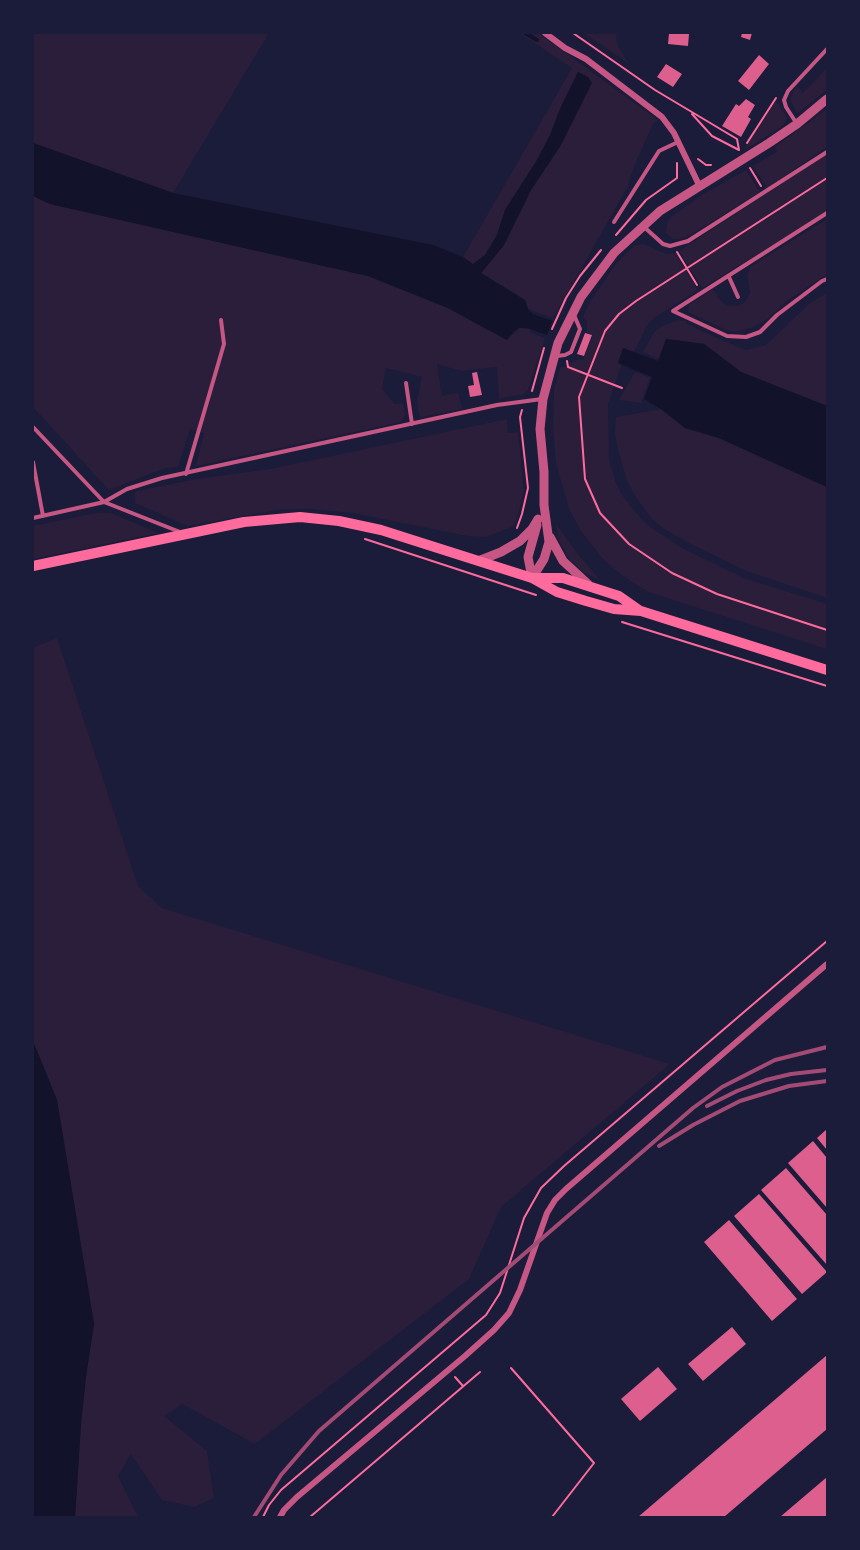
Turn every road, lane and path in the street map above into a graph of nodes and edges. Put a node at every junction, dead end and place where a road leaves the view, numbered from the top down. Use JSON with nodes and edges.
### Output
{"nodes":[{"id":1,"x":544,"y":33,"type":"edge"},
{"id":2,"x":573,"y":33,"type":"edge"},
{"id":3,"x":827,"y":49,"type":"edge"},
{"id":4,"x":827,"y":99,"type":"edge"},
{"id":5,"x":689,"y":112,"type":"junction"},
{"id":6,"x":797,"y":124,"type":"junction"},
{"id":7,"x":678,"y":142,"type":"junction"},
{"id":8,"x":827,"y":152,"type":"edge"},
{"id":9,"x":692,"y":153,"type":"dead end"},
{"id":10,"x":718,"y":163,"type":"dead end"},
{"id":11,"x":748,"y":166,"type":"dead end"},
{"id":12,"x":827,"y":178,"type":"edge"},
{"id":13,"x":699,"y":185,"type":"junction"},
{"id":14,"x":765,"y":193,"type":"junction"},
{"id":15,"x":827,"y":213,"type":"edge"},
{"id":16,"x":615,"y":222,"type":"dead end"},
{"id":17,"x":643,"y":225,"type":"junction"},
{"id":18,"x":674,"y":247,"type":"junction"},
{"id":19,"x":687,"y":268,"type":"junction"},
{"id":20,"x":729,"y":277,"type":"junction"},
{"id":21,"x":827,"y":279,"type":"edge"},
{"id":22,"x":701,"y":292,"type":"junction"},
{"id":23,"x":738,"y":297,"type":"dead end"},
{"id":24,"x":572,"y":312,"type":"junction"},
{"id":25,"x":221,"y":320,"type":"dead end"},
{"id":26,"x":545,"y":346,"type":"dead end"},
{"id":27,"x":553,"y":356,"type":"junction"},
{"id":28,"x":568,"y":367,"type":"dead end"},
{"id":29,"x":588,"y":374,"type":"junction"},
{"id":30,"x":406,"y":383,"type":"dead end"},
{"id":31,"x":622,"y":388,"type":"dead end"},
{"id":32,"x":543,"y":399,"type":"junction"},
{"id":33,"x":527,"y":401,"type":"junction"},
{"id":34,"x":412,"y":424,"type":"junction"},
{"id":35,"x":33,"y":427,"type":"edge"},
{"id":36,"x":33,"y":462,"type":"edge"},
{"id":37,"x":186,"y":474,"type":"junction"},
{"id":38,"x":104,"y":502,"type":"junction"},
{"id":39,"x":544,"y":505,"type":"junction"},
{"id":40,"x":43,"y":516,"type":"junction"},
{"id":41,"x":33,"y":518,"type":"edge"},
{"id":42,"x":538,"y":519,"type":"junction"},
{"id":43,"x":186,"y":535,"type":"junction"},
{"id":44,"x":549,"y":535,"type":"junction"},
{"id":45,"x":359,"y":538,"type":"dead end"},
{"id":46,"x":511,"y":547,"type":"junction"},
{"id":47,"x":478,"y":561,"type":"junction"},
{"id":48,"x":33,"y":566,"type":"edge"},
{"id":49,"x":532,"y":578,"type":"junction"},
{"id":50,"x":591,"y":587,"type":"junction"},
{"id":51,"x":537,"y":595,"type":"dead end"},
{"id":52,"x":641,"y":611,"type":"junction"},
{"id":53,"x":615,"y":620,"type":"dead end"},
{"id":54,"x":827,"y":630,"type":"edge"},
{"id":55,"x":827,"y":670,"type":"edge"},
{"id":56,"x":827,"y":686,"type":"edge"},
{"id":57,"x":827,"y":964,"type":"edge"},
{"id":58,"x":511,"y":1368,"type":"dead end"},
{"id":59,"x":480,"y":1372,"type":"dead end"},
{"id":60,"x":280,"y":1517,"type":"edge"},
{"id":61,"x":310,"y":1517,"type":"edge"},
{"id":62,"x":552,"y":1517,"type":"edge"}],
"edges":[{"from":1,"to":7,"type":"street"},
{"from":2,"to":5,"type":"path"},
{"from":3,"to":6,"type":"lane"},
{"from":4,"to":6,"type":"street"},
{"from":5,"to":5,"type":"path"},
{"from":6,"to":13,"type":"street"},
{"from":7,"to":13,"type":"street"},
{"from":7,"to":16,"type":"lane"},
{"from":8,"to":14,"type":"lane"},
{"from":9,"to":10,"type":"path"},
{"from":11,"to":14,"type":"path"},
{"from":12,"to":19,"type":"path"},
{"from":13,"to":17,"type":"street"},
{"from":14,"to":18,"type":"lane"},
{"from":15,"to":20,"type":"lane"},
{"from":17,"to":18,"type":"lane"},
{"from":17,"to":24,"type":"street"},
{"from":18,"to":19,"type":"path"},
{"from":19,"to":22,"type":"path"},
{"from":19,"to":29,"type":"path"},
{"from":20,"to":22,"type":"lane"},
{"from":20,"to":23,"type":"lane"},
{"from":21,"to":22,"type":"lane"},
{"from":24,"to":27,"type":"street"},
{"from":24,"to":27,"type":"lane"},
{"from":25,"to":37,"type":"lane"},
{"from":26,"to":33,"type":"path"},
{"from":27,"to":32,"type":"street"},
{"from":28,"to":29,"type":"path"},
{"from":29,"to":31,"type":"path"},
{"from":29,"to":54,"type":"path"},
{"from":30,"to":34,"type":"lane"},
{"from":32,"to":33,"type":"lane"},
{"from":32,"to":39,"type":"street"},
{"from":33,"to":34,"type":"lane"},
{"from":33,"to":46,"type":"path"},
{"from":34,"to":37,"type":"lane"},
{"from":35,"to":38,"type":"lane"},
{"from":36,"to":40,"type":"lane"},
{"from":37,"to":38,"type":"lane"},
{"from":38,"to":40,"type":"lane"},
{"from":38,"to":43,"type":"lane"},
{"from":39,"to":42,"type":"street"},
{"from":39,"to":44,"type":"street"},
{"from":40,"to":41,"type":"lane"},
{"from":42,"to":46,"type":"street"},
{"from":42,"to":49,"type":"street"},
{"from":43,"to":47,"type":"main road"},
{"from":43,"to":48,"type":"main road"},
{"from":44,"to":49,"type":"street"},
{"from":44,"to":50,"type":"street"},
{"from":45,"to":51,"type":"path"},
{"from":46,"to":47,"type":"street"},
{"from":47,"to":49,"type":"main road"},
{"from":49,"to":50,"type":"main road"},
{"from":49,"to":52,"type":"main road"},
{"from":50,"to":52,"type":"main road"},
{"from":52,"to":55,"type":"main road"},
{"from":53,"to":56,"type":"path"},
{"from":57,"to":60,"type":"street"},
{"from":58,"to":62,"type":"path"},
{"from":59,"to":61,"type":"path"}]}
